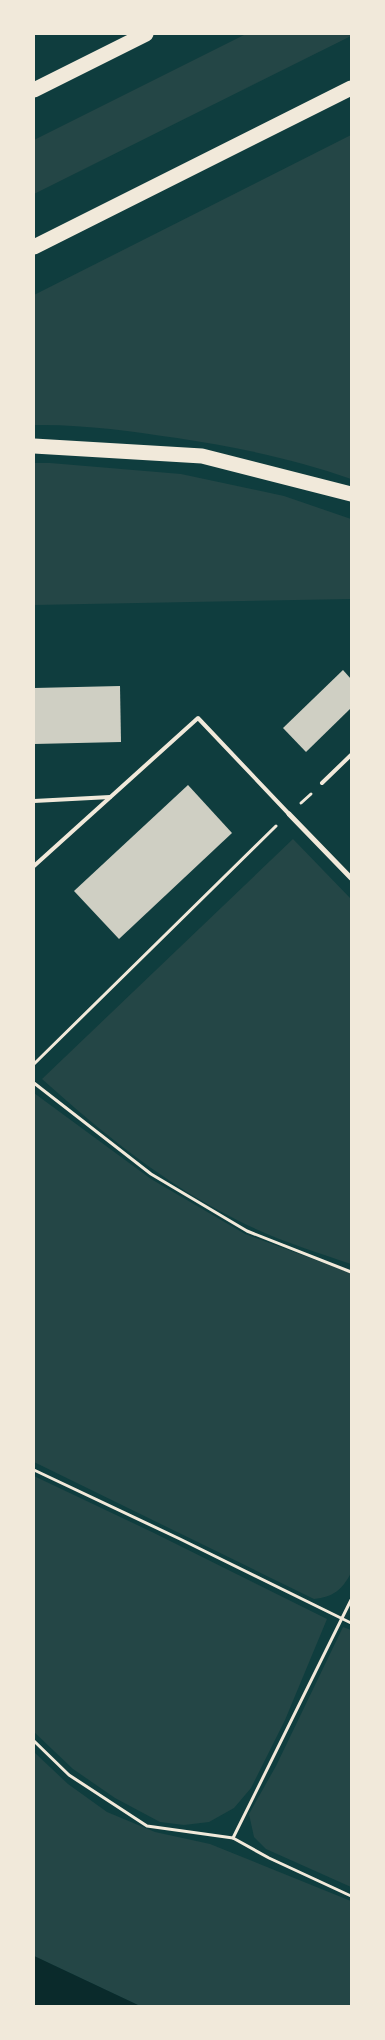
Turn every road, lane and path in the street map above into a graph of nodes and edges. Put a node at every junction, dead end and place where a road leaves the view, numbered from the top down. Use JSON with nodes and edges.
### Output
{"nodes":[{"id":1,"x":146,"y":34,"type":"edge"},
{"id":2,"x":351,"y":88,"type":"edge"},
{"id":3,"x":34,"y":90,"type":"edge"},
{"id":4,"x":34,"y":247,"type":"edge"},
{"id":5,"x":34,"y":446,"type":"edge"},
{"id":6,"x":351,"y":494,"type":"edge"},
{"id":7,"x":351,"y":755,"type":"edge"},
{"id":8,"x":322,"y":783,"type":"joint"},
{"id":9,"x":110,"y":797,"type":"junction"},
{"id":10,"x":34,"y":801,"type":"edge"},
{"id":11,"x":289,"y":814,"type":"junction"},
{"id":12,"x":34,"y":866,"type":"edge"},
{"id":13,"x":351,"y":878,"type":"edge"},
{"id":14,"x":34,"y":1064,"type":"edge"},
{"id":15,"x":34,"y":1083,"type":"edge"},
{"id":16,"x":351,"y":1272,"type":"edge"},
{"id":17,"x":34,"y":1470,"type":"edge"},
{"id":18,"x":351,"y":1600,"type":"edge"},
{"id":19,"x":342,"y":1619,"type":"junction"},
{"id":20,"x":351,"y":1623,"type":"edge"},
{"id":21,"x":34,"y":1741,"type":"edge"},
{"id":22,"x":233,"y":1838,"type":"junction"},
{"id":23,"x":351,"y":1896,"type":"edge"}],
"edges":[{"from":1,"to":3,"type":"highway"},
{"from":2,"to":4,"type":"highway"},
{"from":5,"to":6,"type":"highway"},
{"from":7,"to":8,"type":"lane"},
{"from":8,"to":11,"type":"path"},
{"from":9,"to":10,"type":"lane"},
{"from":9,"to":11,"type":"lane"},
{"from":9,"to":12,"type":"lane"},
{"from":11,"to":13,"type":"street"},
{"from":11,"to":14,"type":"path"},
{"from":15,"to":16,"type":"path"},
{"from":17,"to":19,"type":"path"},
{"from":18,"to":19,"type":"path"},
{"from":19,"to":20,"type":"path"},
{"from":19,"to":22,"type":"path"},
{"from":21,"to":22,"type":"path"},
{"from":22,"to":23,"type":"path"}]}
